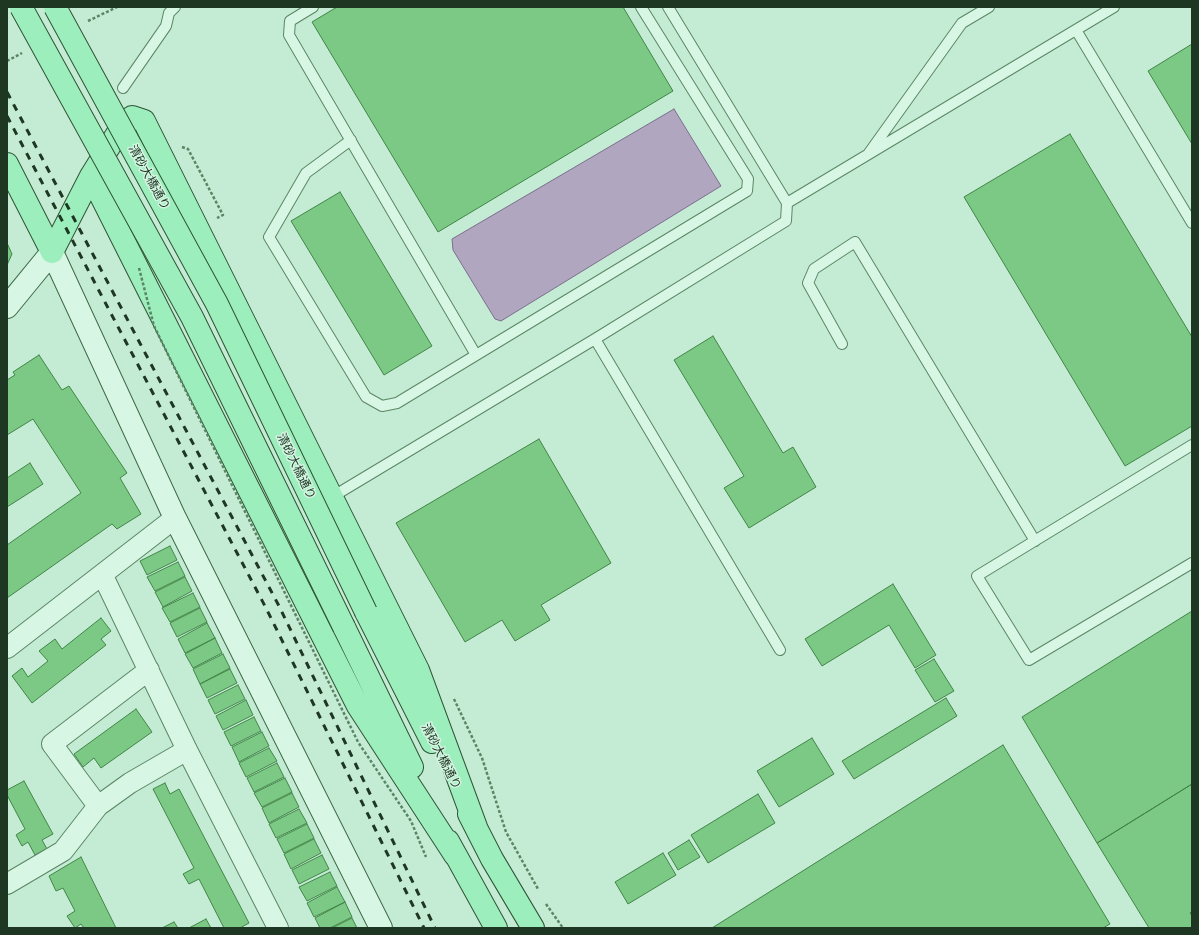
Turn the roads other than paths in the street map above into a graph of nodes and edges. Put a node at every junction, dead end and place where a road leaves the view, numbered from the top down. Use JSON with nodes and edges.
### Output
{"nodes":[{"id":1,"x":21,"y":7,"type":"edge"},
{"id":2,"x":55,"y":7,"type":"edge"},
{"id":3,"x":175,"y":7,"type":"edge"},
{"id":4,"x":313,"y":7,"type":"edge"},
{"id":5,"x":641,"y":7,"type":"edge"},
{"id":6,"x":668,"y":7,"type":"edge"},
{"id":7,"x":989,"y":7,"type":"edge"},
{"id":8,"x":1114,"y":7,"type":"edge"},
{"id":9,"x":1076,"y":30,"type":"junction"},
{"id":10,"x":123,"y":88,"type":"dead end"},
{"id":11,"x":351,"y":140,"type":"junction"},
{"id":12,"x":866,"y":156,"type":"junction"},
{"id":13,"x":7,"y":164,"type":"edge"},
{"id":14,"x":91,"y":176,"type":"junction"},
{"id":15,"x":787,"y":204,"type":"junction"},
{"id":16,"x":1192,"y":222,"type":"edge"},
{"id":17,"x":52,"y":252,"type":"junction"},
{"id":18,"x":7,"y":307,"type":"edge"},
{"id":19,"x":595,"y":339,"type":"junction"},
{"id":20,"x":842,"y":344,"type":"dead end"},
{"id":21,"x":476,"y":355,"type":"junction"},
{"id":22,"x":1192,"y":445,"type":"edge"},
{"id":23,"x":332,"y":497,"type":"junction"},
{"id":24,"x":175,"y":518,"type":"junction"},
{"id":25,"x":1034,"y":541,"type":"junction"},
{"id":26,"x":1192,"y":563,"type":"edge"},
{"id":27,"x":102,"y":576,"type":"junction"},
{"id":28,"x":7,"y":648,"type":"edge"},
{"id":29,"x":780,"y":650,"type":"dead end"},
{"id":30,"x":149,"y":670,"type":"junction"},
{"id":31,"x":187,"y":750,"type":"junction"},
{"id":32,"x":98,"y":806,"type":"junction"},
{"id":33,"x":476,"y":827,"type":"junction"},
{"id":34,"x":454,"y":855,"type":"junction"},
{"id":35,"x":7,"y":884,"type":"edge"},
{"id":36,"x":278,"y":928,"type":"edge"},
{"id":37,"x":381,"y":928,"type":"edge"},
{"id":38,"x":496,"y":928,"type":"edge"},
{"id":39,"x":533,"y":928,"type":"edge"}],
"edges":[{"from":1,"to":34,"type":"main road","bridge":true},
{"from":2,"to":33,"type":"main road","name":"清砂大橋通り","bridge":true},
{"from":3,"to":10,"type":"lane"},
{"from":4,"to":11,"type":"lane"},
{"from":5,"to":21,"type":"lane"},
{"from":6,"to":15,"type":"lane"},
{"from":7,"to":12,"type":"lane"},
{"from":8,"to":9,"type":"lane"},
{"from":9,"to":12,"type":"lane"},
{"from":9,"to":16,"type":"lane"},
{"from":11,"to":21,"type":"lane"},
{"from":11,"to":21,"type":"lane"},
{"from":12,"to":15,"type":"lane"},
{"from":13,"to":17,"type":"main road"},
{"from":14,"to":17,"type":"main road"},
{"from":14,"to":23,"type":"main road"},
{"from":14,"to":34,"type":"main road"},
{"from":15,"to":19,"type":"lane"},
{"from":17,"to":18,"type":"street"},
{"from":17,"to":24,"type":"street"},
{"from":19,"to":23,"type":"lane"},
{"from":19,"to":29,"type":"lane"},
{"from":20,"to":25,"type":"lane"},
{"from":22,"to":25,"type":"lane"},
{"from":23,"to":33,"type":"main road"},
{"from":24,"to":27,"type":"street"},
{"from":24,"to":37,"type":"street"},
{"from":25,"to":26,"type":"lane"},
{"from":27,"to":28,"type":"street"},
{"from":27,"to":30,"type":"street"},
{"from":30,"to":31,"type":"street"},
{"from":30,"to":32,"type":"street"},
{"from":31,"to":32,"type":"street"},
{"from":31,"to":36,"type":"street"},
{"from":32,"to":35,"type":"street"},
{"from":33,"to":39,"type":"main road","name":"清砂大橋通り"},
{"from":34,"to":38,"type":"main road"}]}
